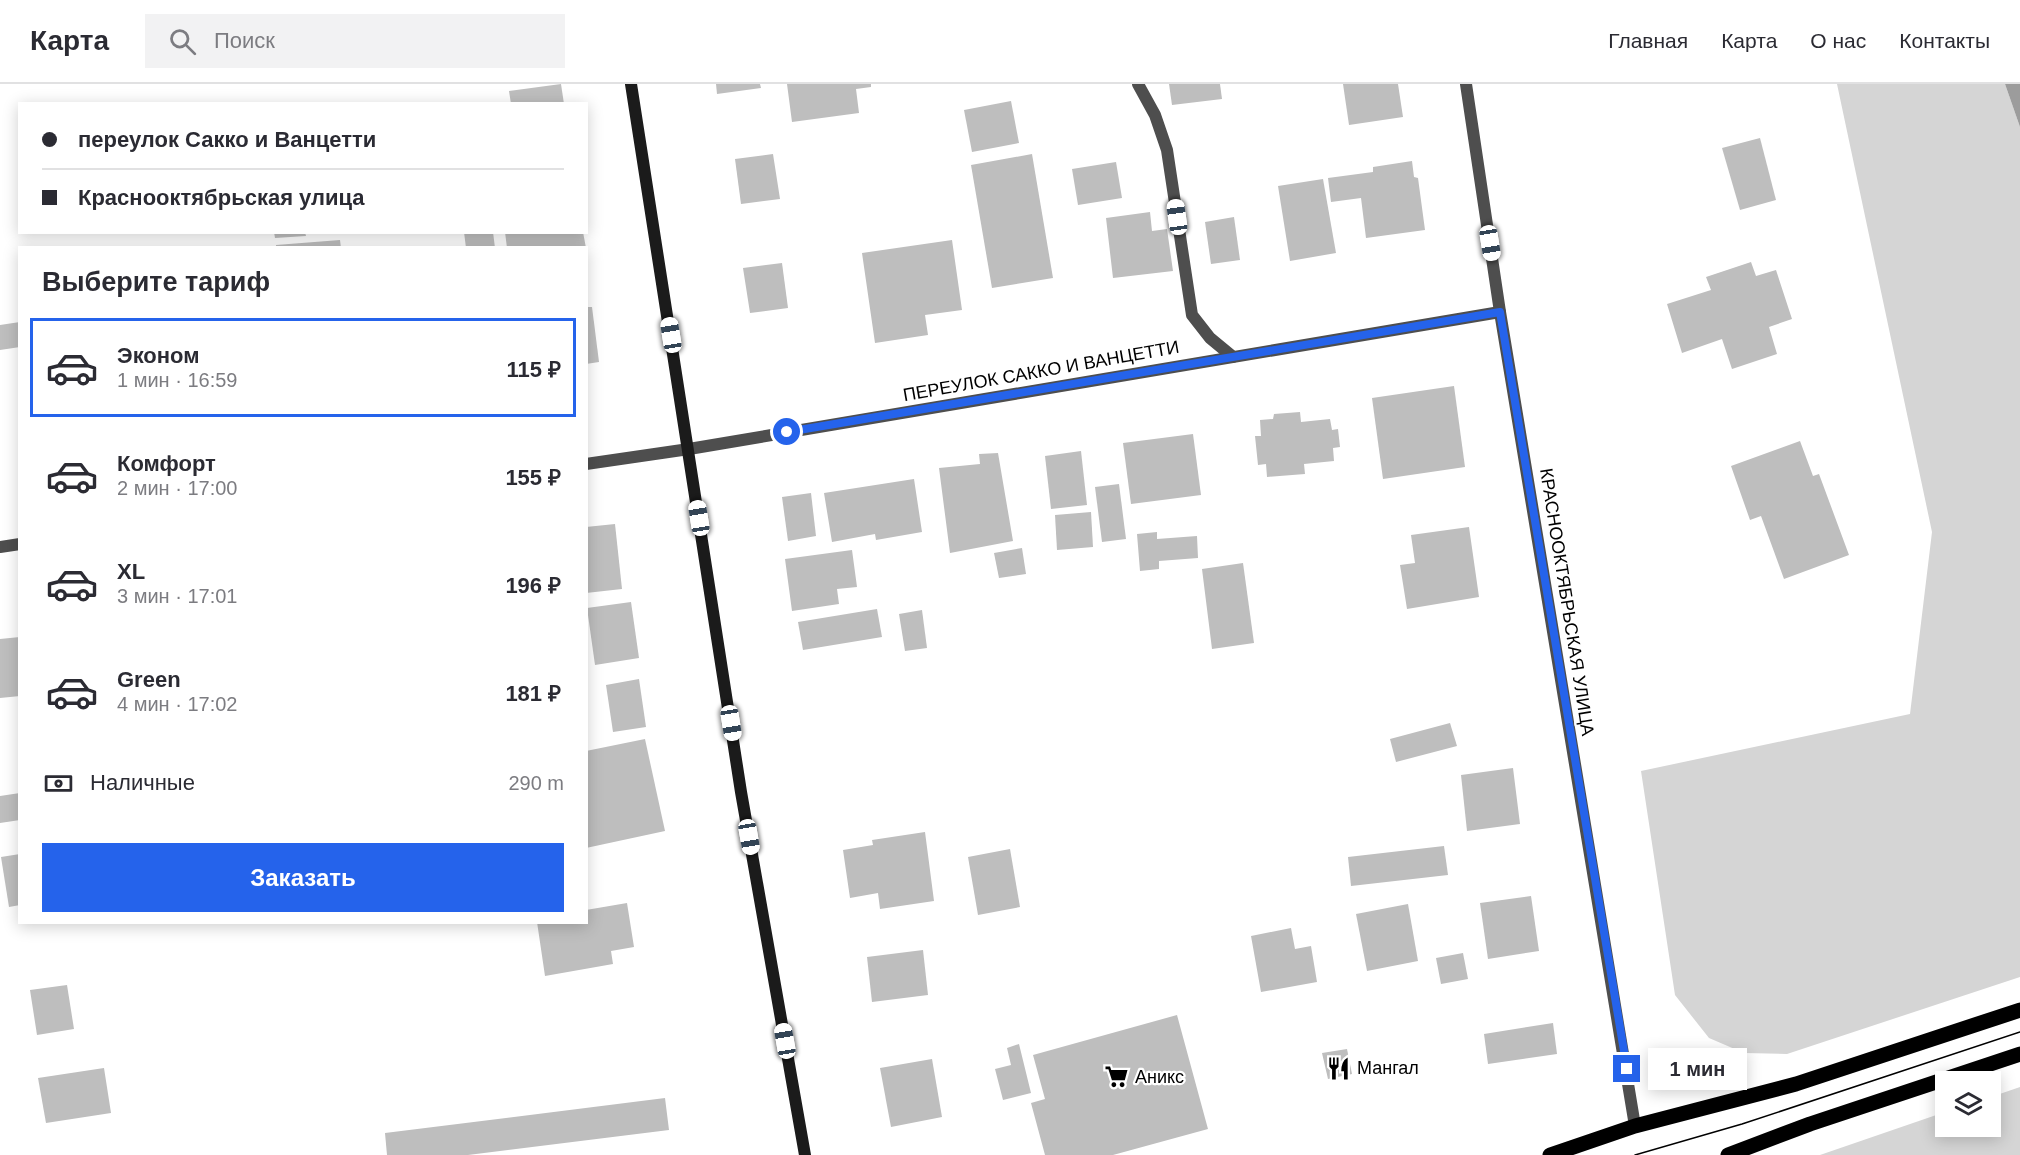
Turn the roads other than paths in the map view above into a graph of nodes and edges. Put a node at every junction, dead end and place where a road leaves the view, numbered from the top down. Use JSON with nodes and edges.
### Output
{"nodes":[{"id":1,"x":631,"y":84,"type":"edge"},
{"id":2,"x":1138,"y":84,"type":"edge"},
{"id":3,"x":1466,"y":84,"type":"edge"},
{"id":4,"x":1500,"y":312,"type":"junction"},
{"id":5,"x":1233,"y":357,"type":"junction"},
{"id":6,"x":689,"y":449,"type":"junction"},
{"id":7,"x":588,"y":464,"type":"edge"},
{"id":8,"x":18,"y":544,"type":"edge"},
{"id":9,"x":0,"y":547,"type":"edge"},
{"id":10,"x":2020,"y":1010,"type":"edge"},
{"id":11,"x":2020,"y":1054,"type":"edge"},
{"id":12,"x":1635,"y":1126,"type":"junction"},
{"id":13,"x":805,"y":1155,"type":"edge"},
{"id":14,"x":1550,"y":1155,"type":"edge"},
{"id":15,"x":1728,"y":1155,"type":"edge"}],
"edges":[{"from":1,"to":6,"type":"main road"},
{"from":2,"to":5,"type":"street"},
{"from":3,"to":4,"type":"street","name":"КРАСНООКТЯБРЬСКАЯ УЛИЦА"},
{"from":4,"to":5,"type":"street","name":"ПЕРЕУЛОК САККО И ВАНЦЕТТИ"},
{"from":4,"to":12,"type":"street","name":"КРАСНООКТЯБРЬСКАЯ УЛИЦА"},
{"from":5,"to":6,"type":"street","name":"ПЕРЕУЛОК САККО И ВАНЦЕТТИ"},
{"from":6,"to":7,"type":"street","name":"ПЕРЕУЛОК САККО И ВАНЦЕТТИ"},
{"from":6,"to":13,"type":"main road"},
{"from":8,"to":9,"type":"street"},
{"from":10,"to":12,"type":"main road"},
{"from":11,"to":15,"type":"main road"},
{"from":12,"to":14,"type":"main road"}]}
